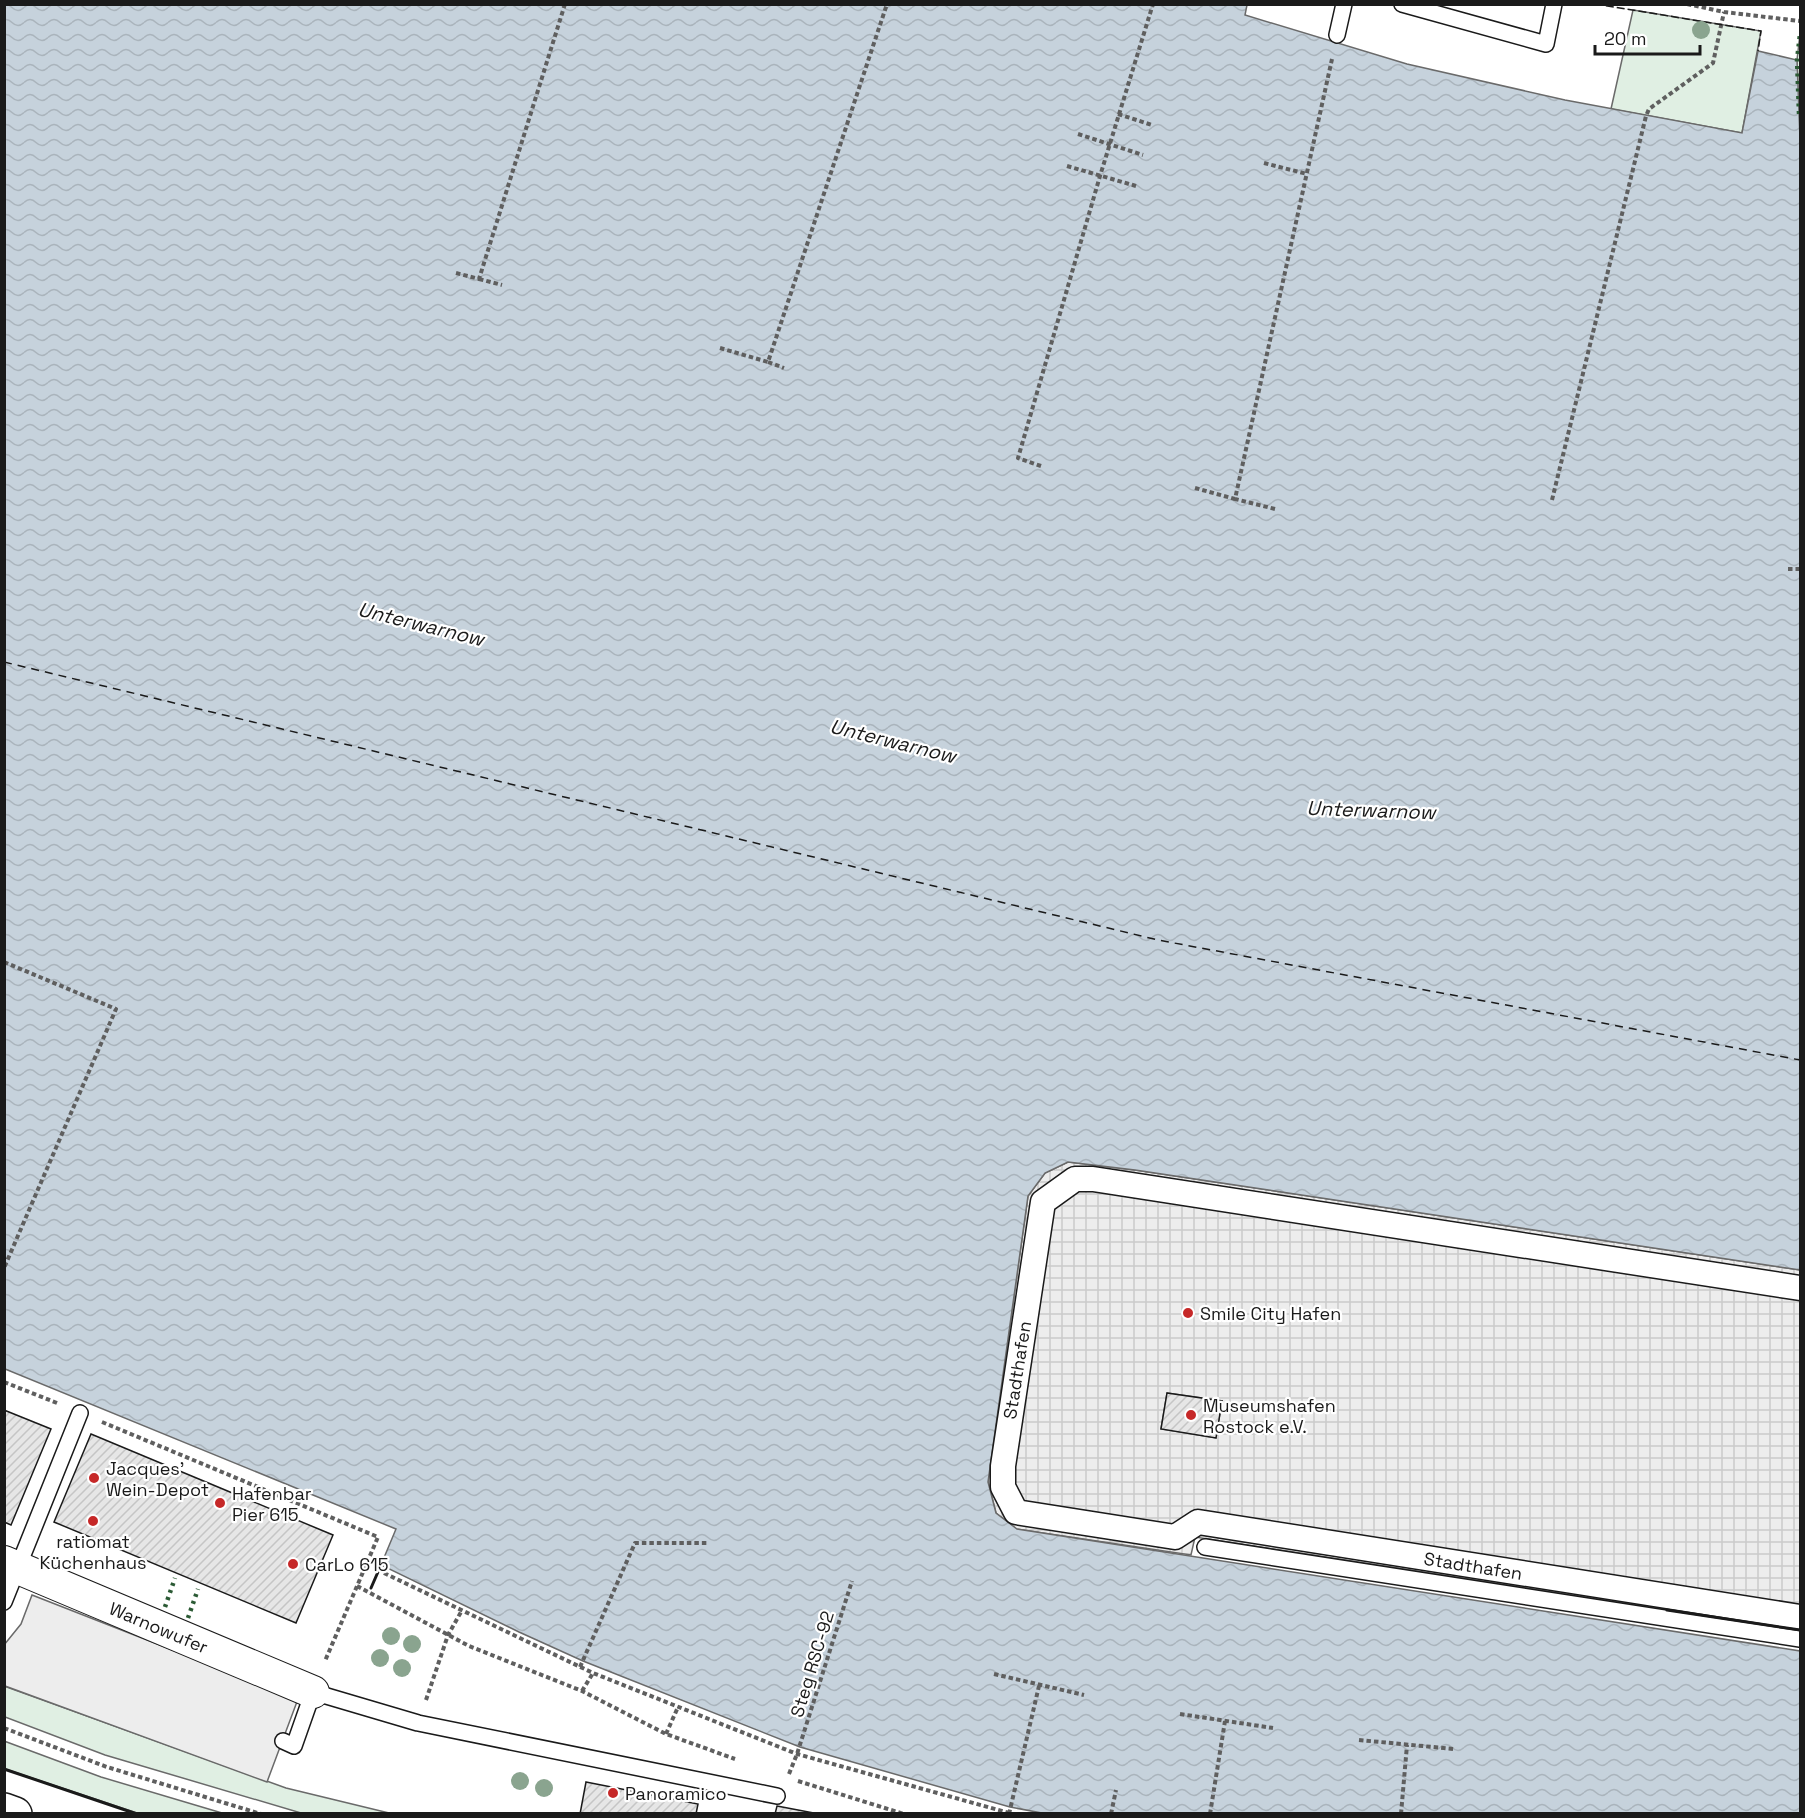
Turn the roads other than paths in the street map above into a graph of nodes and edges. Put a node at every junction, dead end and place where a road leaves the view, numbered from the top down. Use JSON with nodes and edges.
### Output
{"nodes":[{"id":1,"x":1344,"y":4,"type":"edge"},
{"id":2,"x":1402,"y":4,"type":"edge"},
{"id":3,"x":1554,"y":4,"type":"edge"},
{"id":4,"x":1337,"y":35,"type":"road end"},
{"id":5,"x":1800,"y":1287,"type":"edge"},
{"id":6,"x":80,"y":1413,"type":"road end"},
{"id":7,"x":1205,"y":1547,"type":"dead end"},
{"id":8,"x":11,"y":1565,"type":"edge"},
{"id":9,"x":4,"y":1602,"type":"edge"},
{"id":10,"x":1800,"y":1617,"type":"edge"},
{"id":11,"x":1800,"y":1639,"type":"edge"},
{"id":12,"x":313,"y":1692,"type":"junction"},
{"id":13,"x":283,"y":1741,"type":"dead end"},
{"id":14,"x":777,"y":1796,"type":"dead end"},
{"id":15,"x":4,"y":1810,"type":"edge"},
{"id":16,"x":15,"y":1814,"type":"edge"}],
"edges":[{"from":1,"to":4,"type":"lane"},
{"from":2,"to":3,"type":"lane"},
{"from":5,"to":10,"type":"street","name":"Stadthafen"},
{"from":6,"to":8,"type":"lane"},
{"from":7,"to":11,"type":"lane"},
{"from":8,"to":9,"type":"lane"},
{"from":8,"to":12,"type":"street","name":"Warnowufer"},
{"from":12,"to":13,"type":"lane"},
{"from":12,"to":14,"type":"lane"},
{"from":15,"to":16,"type":"main road"}]}
